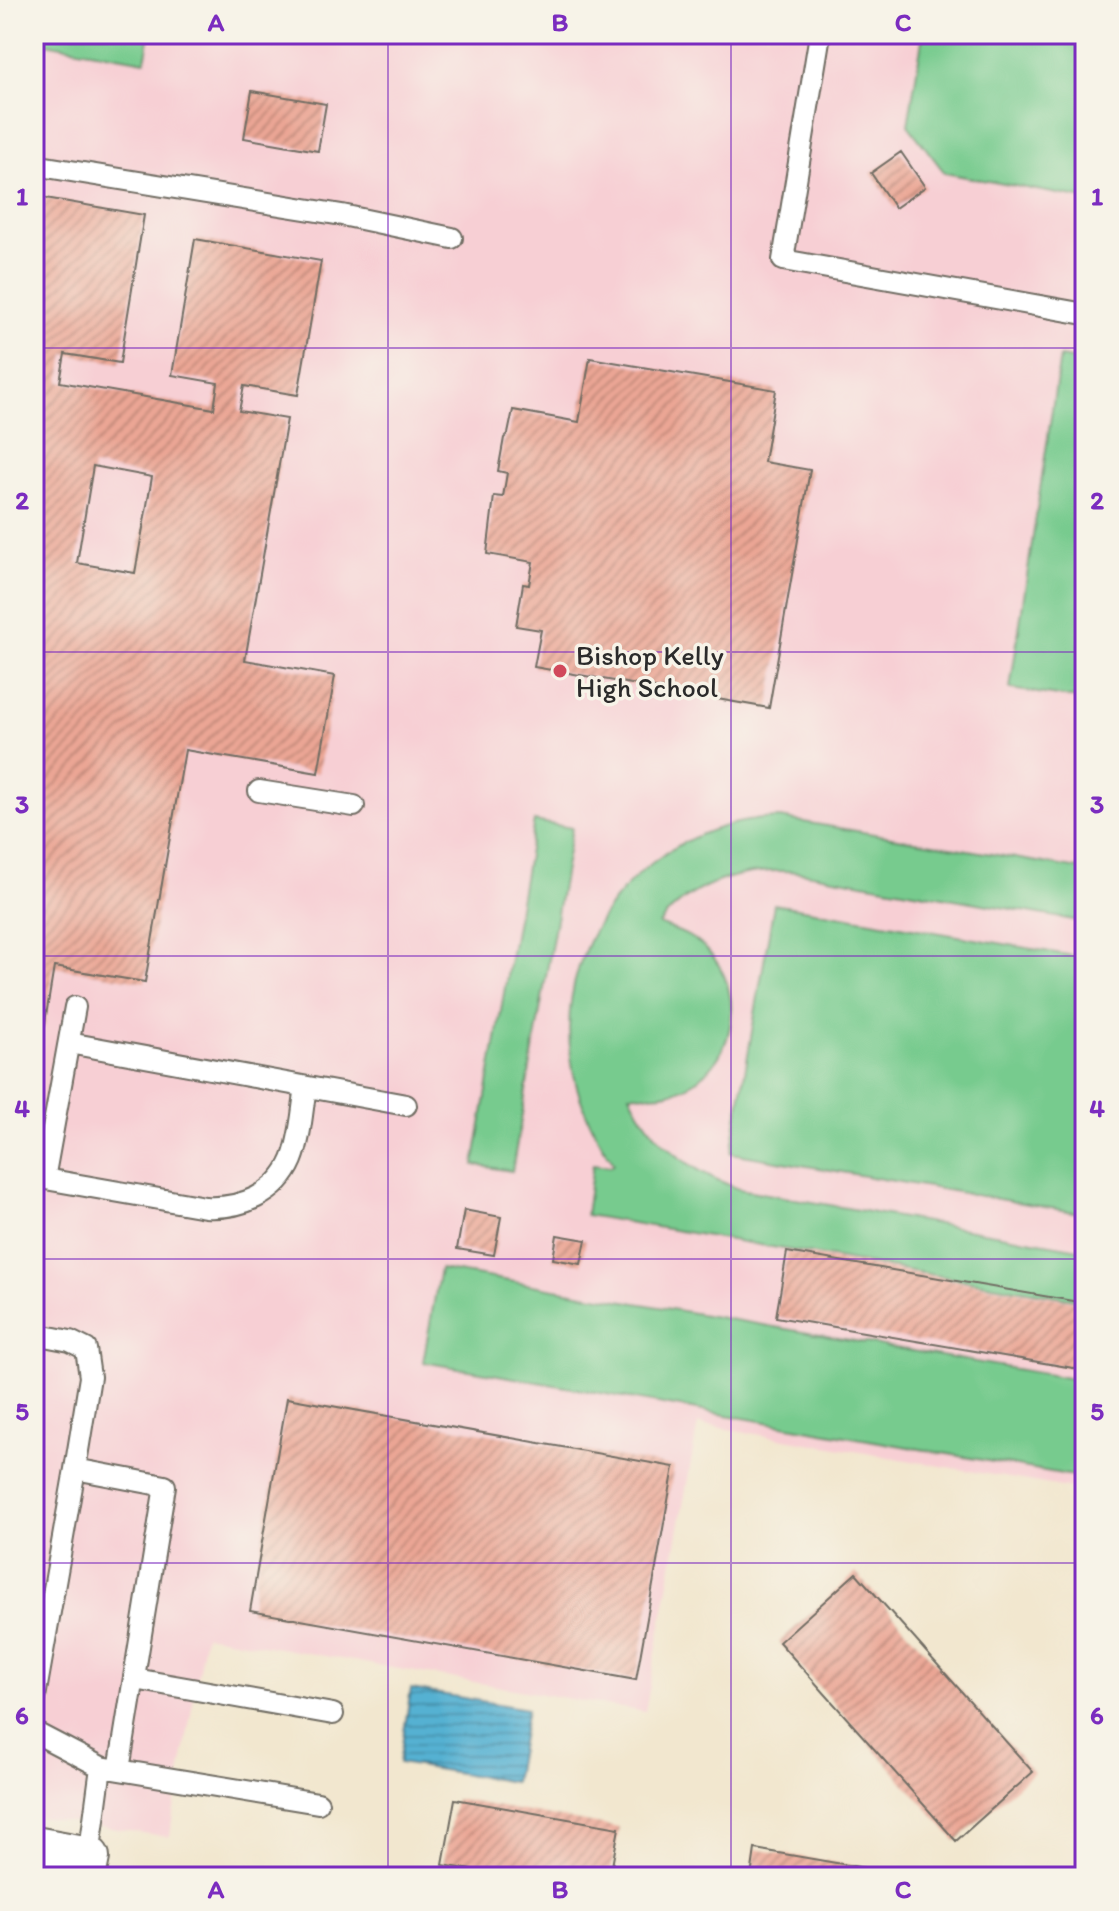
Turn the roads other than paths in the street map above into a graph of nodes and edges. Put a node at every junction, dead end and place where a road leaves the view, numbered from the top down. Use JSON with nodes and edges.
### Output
{"nodes":[{"id":1,"x":820,"y":34,"type":"edge"},
{"id":2,"x":34,"y":165,"type":"edge"},
{"id":3,"x":452,"y":238,"type":"dead end"},
{"id":4,"x":1085,"y":314,"type":"edge"},
{"id":5,"x":259,"y":791,"type":"dead end"},
{"id":6,"x":354,"y":806,"type":"dead end"},
{"id":7,"x":75,"y":1007,"type":"dead end"},
{"id":8,"x":69,"y":1043,"type":"junction"},
{"id":9,"x":306,"y":1087,"type":"junction"},
{"id":10,"x":406,"y":1105,"type":"dead end"},
{"id":11,"x":39,"y":1178,"type":"edge"},
{"id":12,"x":34,"y":1334,"type":"edge"},
{"id":13,"x":75,"y":1469,"type":"junction"},
{"id":14,"x":135,"y":1679,"type":"junction"},
{"id":15,"x":34,"y":1703,"type":"edge"},
{"id":16,"x":333,"y":1714,"type":"dead end"},
{"id":17,"x":34,"y":1732,"type":"edge"},
{"id":18,"x":110,"y":1768,"type":"junction"},
{"id":19,"x":318,"y":1803,"type":"dead end"},
{"id":20,"x":34,"y":1847,"type":"edge"},
{"id":21,"x":87,"y":1867,"type":"edge"}],
"edges":[{"from":1,"to":4,"type":"lane"},
{"from":2,"to":3,"type":"lane"},
{"from":5,"to":6,"type":"lane"},
{"from":7,"to":8,"type":"lane"},
{"from":8,"to":9,"type":"lane"},
{"from":8,"to":11,"type":"lane"},
{"from":9,"to":10,"type":"lane"},
{"from":9,"to":11,"type":"lane"},
{"from":12,"to":13,"type":"lane"},
{"from":13,"to":14,"type":"lane"},
{"from":13,"to":15,"type":"lane"},
{"from":14,"to":16,"type":"lane"},
{"from":14,"to":18,"type":"lane"},
{"from":17,"to":18,"type":"lane"},
{"from":18,"to":19,"type":"lane"},
{"from":18,"to":21,"type":"lane"},
{"from":20,"to":21,"type":"street"}]}
